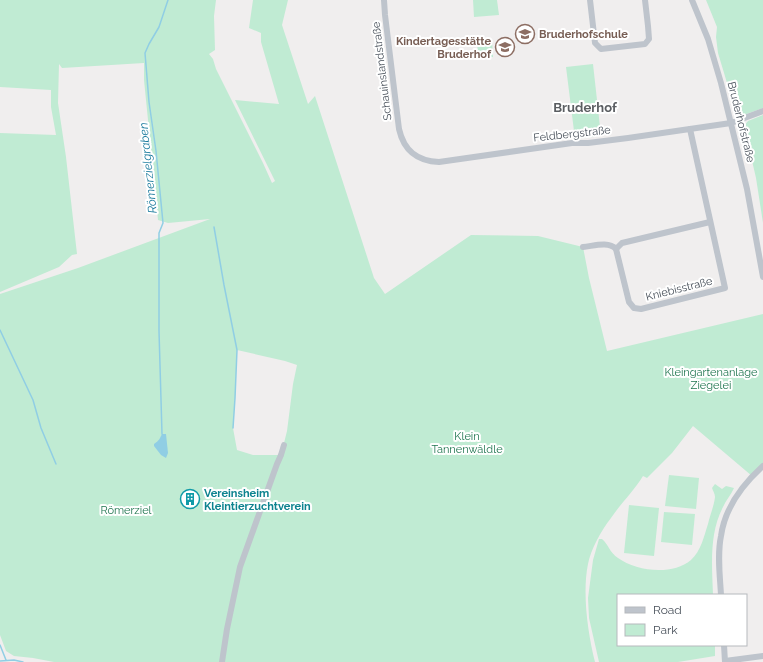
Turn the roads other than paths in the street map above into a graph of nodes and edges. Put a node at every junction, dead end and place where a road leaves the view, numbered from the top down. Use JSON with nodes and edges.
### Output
{"nodes":[{"id":1,"x":384,"y":0,"type":"edge"},
{"id":2,"x":590,"y":0,"type":"edge"},
{"id":3,"x":645,"y":0,"type":"edge"},
{"id":4,"x":692,"y":0,"type":"edge"},
{"id":5,"x":763,"y":111,"type":"edge"},
{"id":6,"x":731,"y":123,"type":"junction"},
{"id":7,"x":690,"y":129,"type":"junction"},
{"id":8,"x":417,"y":156,"type":"joint"},
{"id":9,"x":710,"y":222,"type":"junction"},
{"id":10,"x":583,"y":247,"type":"dead end"},
{"id":11,"x":616,"y":249,"type":"junction"},
{"id":12,"x":763,"y":277,"type":"edge"},
{"id":13,"x":284,"y":445,"type":"dead end"},
{"id":14,"x":763,"y":466,"type":"edge"},
{"id":15,"x":721,"y":594,"type":"edge"},
{"id":16,"x":724,"y":646,"type":"edge"},
{"id":17,"x":763,"y":656,"type":"edge"},
{"id":18,"x":725,"y":661,"type":"edge"},
{"id":19,"x":222,"y":662,"type":"edge"}],
"edges":[{"from":1,"to":8,"type":"street","name":"Schauinslandstraße"},
{"from":2,"to":3,"type":"street"},
{"from":4,"to":6,"type":"street","name":"Bruderhofstraße"},
{"from":5,"to":6,"type":"street","name":"Feldbergstraße"},
{"from":6,"to":7,"type":"street","name":"Feldbergstraße"},
{"from":6,"to":12,"type":"street","name":"Bruderhofstraße"},
{"from":7,"to":8,"type":"street","name":"Feldbergstraße"},
{"from":7,"to":9,"type":"street","name":"Kniebisstraße"},
{"from":9,"to":11,"type":"street"},
{"from":9,"to":11,"type":"street","name":"Kniebisstraße"},
{"from":10,"to":11,"type":"street"},
{"from":13,"to":19,"type":"street"},
{"from":14,"to":15,"type":"street"},
{"from":16,"to":18,"type":"street"},
{"from":17,"to":18,"type":"street"}]}
